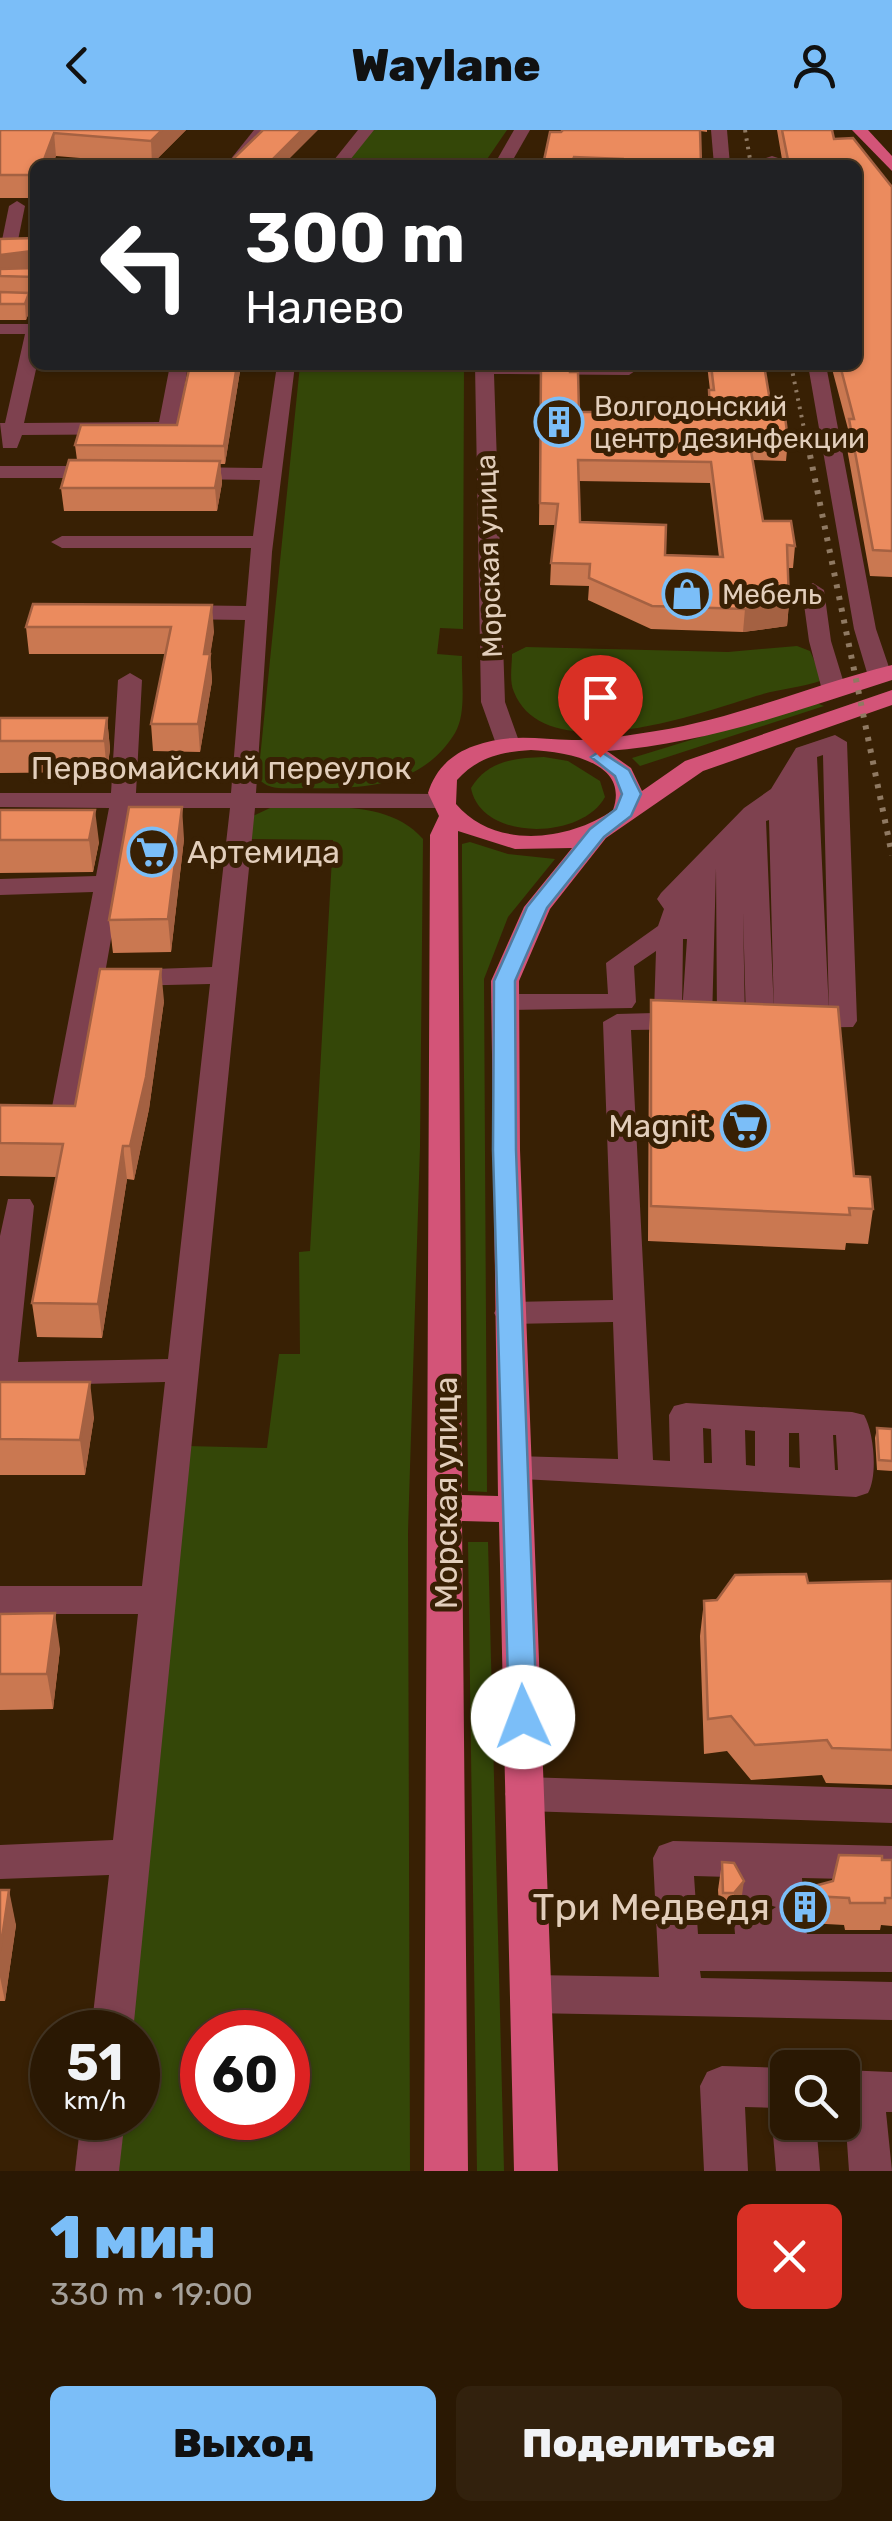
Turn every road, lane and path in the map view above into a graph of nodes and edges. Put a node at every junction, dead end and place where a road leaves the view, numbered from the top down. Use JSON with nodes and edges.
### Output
{"nodes":[{"id":1,"x":262,"y":130,"type":"edge"},
{"id":2,"x":366,"y":130,"type":"edge"},
{"id":3,"x":522,"y":130,"type":"edge"},
{"id":4,"x":719,"y":130,"type":"edge"},
{"id":5,"x":860,"y":130,"type":"edge"},
{"id":6,"x":889,"y":159,"type":"edge"},
{"id":7,"x":238,"y":160,"type":"edge"},
{"id":8,"x":342,"y":160,"type":"edge"},
{"id":9,"x":505,"y":160,"type":"edge"},
{"id":10,"x":722,"y":160,"type":"edge"},
{"id":11,"x":17,"y":206,"type":"edge"},
{"id":12,"x":5,"y":245,"type":"edge"},
{"id":13,"x":0,"y":300,"type":"edge"},
{"id":14,"x":30,"y":301,"type":"edge"},
{"id":15,"x":0,"y":329,"type":"edge"},
{"id":16,"x":30,"y":329,"type":"edge"},
{"id":17,"x":30,"y":340,"type":"edge"},
{"id":18,"x":178,"y":370,"type":"edge"},
{"id":19,"x":285,"y":370,"type":"edge"},
{"id":20,"x":484,"y":370,"type":"edge"},
{"id":21,"x":818,"y":370,"type":"edge"},
{"id":22,"x":10,"y":395,"type":"edge"},
{"id":23,"x":7,"y":429,"type":"edge"},
{"id":24,"x":2,"y":472,"type":"edge"},
{"id":25,"x":274,"y":474,"type":"junction"},
{"id":26,"x":62,"y":542,"type":"dead end"},
{"id":27,"x":263,"y":542,"type":"junction"},
{"id":28,"x":813,"y":590,"type":"dead end"},
{"id":29,"x":156,"y":612,"type":"edge"},
{"id":30,"x":256,"y":614,"type":"junction"},
{"id":31,"x":130,"y":680,"type":"dead end"},
{"id":32,"x":888,"y":689,"type":"edge"},
{"id":33,"x":834,"y":690,"type":"junction"},
{"id":34,"x":508,"y":744,"type":"junction"},
{"id":35,"x":571,"y":746,"type":"junction"},
{"id":36,"x":0,"y":800,"type":"edge"},
{"id":37,"x":123,"y":800,"type":"junction"},
{"id":38,"x":244,"y":800,"type":"junction"},
{"id":39,"x":790,"y":801,"type":"junction"},
{"id":40,"x":447,"y":809,"type":"junction"},
{"id":41,"x":611,"y":822,"type":"junction"},
{"id":42,"x":729,"y":853,"type":"junction"},
{"id":43,"x":108,"y":884,"type":"junction"},
{"id":44,"x":0,"y":887,"type":"edge"},
{"id":45,"x":670,"y":930,"type":"junction"},
{"id":46,"x":700,"y":932,"type":"junction"},
{"id":47,"x":226,"y":976,"type":"junction"},
{"id":48,"x":91,"y":978,"type":"junction"},
{"id":49,"x":505,"y":1002,"type":"junction"},
{"id":50,"x":731,"y":1020,"type":"junction"},
{"id":51,"x":787,"y":1020,"type":"junction"},
{"id":52,"x":683,"y":1021,"type":"junction"},
{"id":53,"x":0,"y":1116,"type":"edge"},
{"id":54,"x":19,"y":1206,"type":"dead end"},
{"id":55,"x":626,"y":1311,"type":"junction"},
{"id":56,"x":510,"y":1313,"type":"junction"},
{"id":57,"x":183,"y":1370,"type":"junction"},
{"id":58,"x":0,"y":1373,"type":"edge"},
{"id":59,"x":728,"y":1417,"type":"junction"},
{"id":60,"x":772,"y":1420,"type":"junction"},
{"id":61,"x":515,"y":1469,"type":"junction"},
{"id":62,"x":636,"y":1472,"type":"junction"},
{"id":63,"x":686,"y":1475,"type":"junction"},
{"id":64,"x":729,"y":1478,"type":"junction"},
{"id":65,"x":772,"y":1480,"type":"junction"},
{"id":66,"x":446,"y":1508,"type":"junction"},
{"id":67,"x":516,"y":1509,"type":"junction"},
{"id":68,"x":0,"y":1600,"type":"edge"},
{"id":69,"x":158,"y":1600,"type":"junction"},
{"id":70,"x":525,"y":1794,"type":"junction"},
{"id":71,"x":892,"y":1806,"type":"edge"},
{"id":72,"x":131,"y":1857,"type":"junction"},
{"id":73,"x":0,"y":1862,"type":"edge"},
{"id":74,"x":892,"y":1862,"type":"edge"},
{"id":75,"x":783,"y":1907,"type":"junction"},
{"id":76,"x":678,"y":1952,"type":"junction"},
{"id":77,"x":892,"y":1953,"type":"edge"},
{"id":78,"x":531,"y":1994,"type":"junction"},
{"id":79,"x":681,"y":1997,"type":"junction"},
{"id":80,"x":892,"y":2001,"type":"edge"},
{"id":81,"x":114,"y":2010,"type":"edge"},
{"id":82,"x":770,"y":2087,"type":"edge"},
{"id":83,"x":865,"y":2091,"type":"edge"},
{"id":84,"x":101,"y":2140,"type":"edge"},
{"id":85,"x":795,"y":2140,"type":"edge"},
{"id":86,"x":98,"y":2171,"type":"edge"},
{"id":87,"x":446,"y":2171,"type":"edge"},
{"id":88,"x":536,"y":2171,"type":"edge"},
{"id":89,"x":726,"y":2171,"type":"edge"},
{"id":90,"x":798,"y":2171,"type":"edge"},
{"id":91,"x":871,"y":2171,"type":"edge"}],
"edges":[{"from":1,"to":7,"type":"street"},
{"from":2,"to":8,"type":"street"},
{"from":3,"to":9,"type":"street"},
{"from":4,"to":10,"type":"street"},
{"from":5,"to":6,"type":"main road"},
{"from":11,"to":12,"type":"street"},
{"from":13,"to":14,"type":"street"},
{"from":15,"to":16,"type":"street"},
{"from":17,"to":22,"type":"street"},
{"from":18,"to":23,"type":"street"},
{"from":19,"to":25,"type":"street"},
{"from":20,"to":34,"type":"street","name":"Морская улица"},
{"from":21,"to":32,"type":"street"},
{"from":22,"to":23,"type":"street"},
{"from":23,"to":24,"type":"street"},
{"from":24,"to":25,"type":"street"},
{"from":25,"to":27,"type":"street"},
{"from":26,"to":27,"type":"street"},
{"from":27,"to":30,"type":"street"},
{"from":28,"to":33,"type":"street"},
{"from":29,"to":30,"type":"street"},
{"from":30,"to":38,"type":"street"},
{"from":31,"to":37,"type":"street"},
{"from":32,"to":33,"type":"main road"},
{"from":32,"to":41,"type":"main road"},
{"from":33,"to":35,"type":"main road"},
{"from":34,"to":35,"type":"main road"},
{"from":34,"to":40,"type":"main road","name":"Морская улица"},
{"from":35,"to":41,"type":"main road"},
{"from":36,"to":37,"type":"street","name":"Первомайский переулок"},
{"from":37,"to":38,"type":"street","name":"Первомайский переулок"},
{"from":37,"to":43,"type":"street"},
{"from":38,"to":40,"type":"street","name":"Первомайский переулок"},
{"from":38,"to":47,"type":"street"},
{"from":39,"to":42,"type":"street"},
{"from":39,"to":51,"type":"street"},
{"from":39,"to":51,"type":"street"},
{"from":40,"to":41,"type":"main road"},
{"from":40,"to":66,"type":"main road","name":"Морская улица"},
{"from":41,"to":49,"type":"main road","name":"Морская улица"},
{"from":42,"to":45,"type":"street"},
{"from":42,"to":46,"type":"street"},
{"from":42,"to":50,"type":"street"},
{"from":42,"to":51,"type":"street"},
{"from":43,"to":44,"type":"street"},
{"from":43,"to":48,"type":"street"},
{"from":45,"to":46,"type":"street"},
{"from":45,"to":49,"type":"street"},
{"from":45,"to":52,"type":"street"},
{"from":46,"to":52,"type":"street"},
{"from":47,"to":48,"type":"street"},
{"from":47,"to":57,"type":"street"},
{"from":48,"to":53,"type":"street"},
{"from":49,"to":56,"type":"main road","name":"Морская улица"},
{"from":50,"to":51,"type":"street"},
{"from":50,"to":52,"type":"street"},
{"from":52,"to":55,"type":"street"},
{"from":54,"to":58,"type":"street"},
{"from":55,"to":56,"type":"street"},
{"from":55,"to":62,"type":"street"},
{"from":56,"to":61,"type":"main road","name":"Морская улица"},
{"from":57,"to":58,"type":"street"},
{"from":57,"to":69,"type":"street"},
{"from":59,"to":60,"type":"street"},
{"from":59,"to":63,"type":"street"},
{"from":59,"to":64,"type":"street"},
{"from":60,"to":65,"type":"street"},
{"from":60,"to":65,"type":"street"},
{"from":61,"to":62,"type":"street"},
{"from":61,"to":67,"type":"main road","name":"Морская улица"},
{"from":62,"to":63,"type":"street"},
{"from":63,"to":64,"type":"street"},
{"from":64,"to":65,"type":"street"},
{"from":66,"to":67,"type":"main road"},
{"from":66,"to":87,"type":"main road","name":"Морская улица"},
{"from":67,"to":70,"type":"main road","name":"Морская улица"},
{"from":68,"to":69,"type":"street"},
{"from":69,"to":72,"type":"street"},
{"from":70,"to":71,"type":"street"},
{"from":70,"to":78,"type":"main road","name":"Морская улица"},
{"from":72,"to":73,"type":"street"},
{"from":72,"to":81,"type":"street"},
{"from":74,"to":75,"type":"street"},
{"from":75,"to":76,"type":"street"},
{"from":75,"to":76,"type":"street"},
{"from":75,"to":77,"type":"street"},
{"from":76,"to":79,"type":"street"},
{"from":78,"to":79,"type":"street"},
{"from":78,"to":88,"type":"main road","name":"Морская улица"},
{"from":79,"to":80,"type":"street"},
{"from":82,"to":89,"type":"street"},
{"from":83,"to":91,"type":"street"},
{"from":84,"to":86,"type":"street"},
{"from":85,"to":90,"type":"street"}]}
